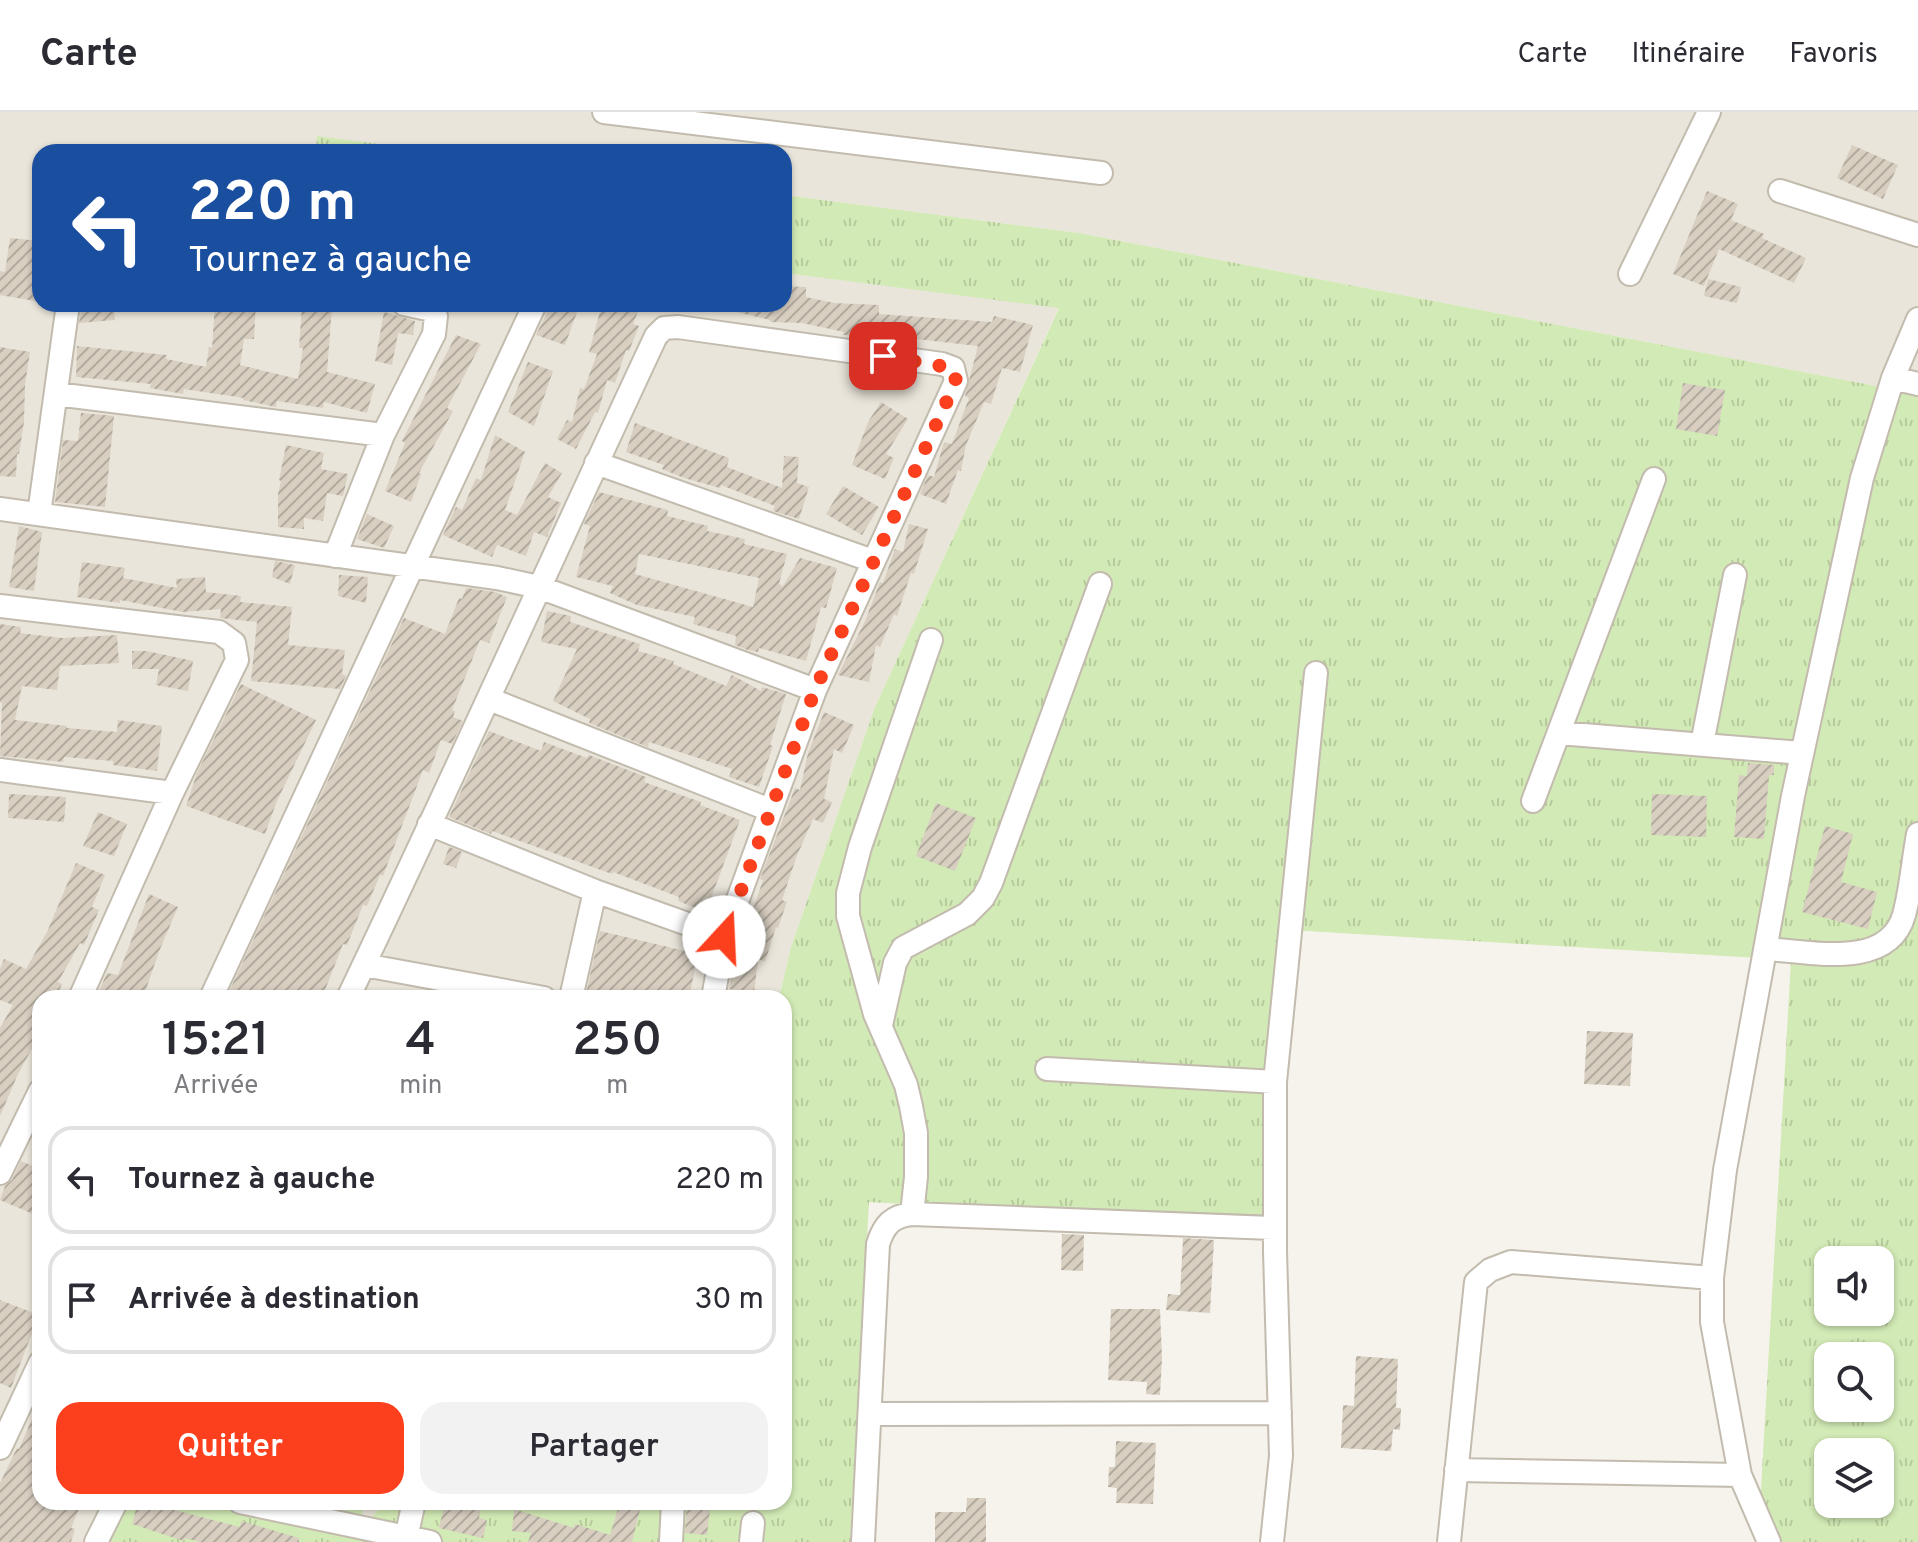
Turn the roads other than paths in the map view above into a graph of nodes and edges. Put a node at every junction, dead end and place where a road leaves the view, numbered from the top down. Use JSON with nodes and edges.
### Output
{"nodes":[{"id":1,"x":604,"y":112,"type":"edge"},
{"id":2,"x":1709,"y":112,"type":"edge"},
{"id":3,"x":776,"y":122,"type":"edge"},
{"id":4,"x":1101,"y":173,"type":"dead end"},
{"id":5,"x":1780,"y":191,"type":"dead end"},
{"id":6,"x":1918,"y":235,"type":"edge"},
{"id":7,"x":1630,"y":274,"type":"dead end"},
{"id":8,"x":67,"y":312,"type":"edge"},
{"id":9,"x":433,"y":312,"type":"edge"},
{"id":10,"x":531,"y":312,"type":"edge"},
{"id":11,"x":1918,"y":319,"type":"edge"},
{"id":12,"x":1893,"y":378,"type":"junction"},
{"id":13,"x":1918,"y":384,"type":"edge"},
{"id":14,"x":56,"y":394,"type":"junction"},
{"id":15,"x":383,"y":435,"type":"junction"},
{"id":16,"x":596,"y":463,"type":"junction"},
{"id":17,"x":1654,"y":479,"type":"dead end"},
{"id":18,"x":0,"y":509,"type":"edge"},
{"id":19,"x":39,"y":514,"type":"junction"},
{"id":20,"x":335,"y":556,"type":"junction"},
{"id":21,"x":873,"y":561,"type":"junction"},
{"id":22,"x":414,"y":566,"type":"junction"},
{"id":23,"x":1735,"y":575,"type":"dead end"},
{"id":24,"x":1100,"y":584,"type":"dead end"},
{"id":25,"x":539,"y":587,"type":"junction"},
{"id":26,"x":0,"y":606,"type":"edge"},
{"id":27,"x":931,"y":640,"type":"dead end"},
{"id":28,"x":1316,"y":673,"type":"dead end"},
{"id":29,"x":815,"y":690,"type":"junction"},
{"id":30,"x":489,"y":699,"type":"junction"},
{"id":31,"x":1559,"y":733,"type":"junction"},
{"id":32,"x":1702,"y":744,"type":"junction"},
{"id":33,"x":1802,"y":753,"type":"junction"},
{"id":34,"x":0,"y":770,"type":"edge"},
{"id":35,"x":172,"y":793,"type":"junction"},
{"id":36,"x":1533,"y":801,"type":"dead end"},
{"id":37,"x":770,"y":810,"type":"junction"},
{"id":38,"x":429,"y":824,"type":"junction"},
{"id":39,"x":1918,"y":834,"type":"edge"},
{"id":40,"x":595,"y":891,"type":"junction"},
{"id":41,"x":724,"y":937,"type":"junction"},
{"id":42,"x":1765,"y":949,"type":"junction"},
{"id":43,"x":364,"y":965,"type":"junction"},
{"id":44,"x":84,"y":990,"type":"edge"},
{"id":45,"x":215,"y":990,"type":"edge"},
{"id":46,"x":352,"y":990,"type":"edge"},
{"id":47,"x":500,"y":990,"type":"edge"},
{"id":48,"x":573,"y":990,"type":"edge"},
{"id":49,"x":714,"y":990,"type":"edge"},
{"id":50,"x":881,"y":1026,"type":"junction"},
{"id":51,"x":1047,"y":1069,"type":"dead end"},
{"id":52,"x":1275,"y":1082,"type":"junction"},
{"id":53,"x":32,"y":1107,"type":"edge"},
{"id":54,"x":0,"y":1173,"type":"edge"},
{"id":55,"x":912,"y":1214,"type":"junction"},
{"id":56,"x":1275,"y":1228,"type":"junction"},
{"id":57,"x":1712,"y":1278,"type":"junction"},
{"id":58,"x":32,"y":1380,"type":"edge"},
{"id":59,"x":1280,"y":1413,"type":"junction"},
{"id":60,"x":871,"y":1414,"type":"junction"},
{"id":61,"x":0,"y":1448,"type":"edge"},
{"id":62,"x":1456,"y":1470,"type":"junction"},
{"id":63,"x":1740,"y":1475,"type":"junction"},
{"id":64,"x":112,"y":1510,"type":"edge"},
{"id":65,"x":275,"y":1510,"type":"edge"},
{"id":66,"x":412,"y":1510,"type":"edge"},
{"id":67,"x":673,"y":1510,"type":"edge"},
{"id":68,"x":406,"y":1540,"type":"edge"},
{"id":69,"x":96,"y":1542,"type":"edge"},
{"id":70,"x":430,"y":1542,"type":"edge"},
{"id":71,"x":671,"y":1542,"type":"edge"},
{"id":72,"x":863,"y":1542,"type":"edge"},
{"id":73,"x":1272,"y":1542,"type":"edge"},
{"id":74,"x":1449,"y":1542,"type":"edge"},
{"id":75,"x":1769,"y":1542,"type":"edge"}],
"edges":[{"from":1,"to":3,"type":"street"},
{"from":2,"to":7,"type":"street"},
{"from":3,"to":4,"type":"street"},
{"from":5,"to":6,"type":"street"},
{"from":8,"to":14,"type":"street"},
{"from":9,"to":15,"type":"street"},
{"from":10,"to":22,"type":"street"},
{"from":11,"to":12,"type":"street"},
{"from":12,"to":13,"type":"street"},
{"from":12,"to":33,"type":"street"},
{"from":14,"to":15,"type":"street"},
{"from":14,"to":19,"type":"street"},
{"from":15,"to":20,"type":"street"},
{"from":16,"to":21,"type":"street"},
{"from":16,"to":21,"type":"street"},
{"from":16,"to":25,"type":"street"},
{"from":17,"to":31,"type":"street"},
{"from":18,"to":19,"type":"street"},
{"from":19,"to":20,"type":"street"},
{"from":20,"to":22,"type":"street"},
{"from":21,"to":29,"type":"street"},
{"from":22,"to":25,"type":"street"},
{"from":22,"to":45,"type":"street"},
{"from":23,"to":32,"type":"street"},
{"from":24,"to":50,"type":"street"},
{"from":25,"to":29,"type":"street"},
{"from":25,"to":30,"type":"street"},
{"from":26,"to":35,"type":"street"},
{"from":27,"to":50,"type":"street"},
{"from":28,"to":52,"type":"street"},
{"from":29,"to":37,"type":"street"},
{"from":30,"to":37,"type":"street"},
{"from":30,"to":38,"type":"street"},
{"from":31,"to":32,"type":"street"},
{"from":31,"to":36,"type":"street"},
{"from":32,"to":33,"type":"street"},
{"from":33,"to":42,"type":"street"},
{"from":34,"to":35,"type":"street"},
{"from":35,"to":44,"type":"street"},
{"from":37,"to":41,"type":"street"},
{"from":38,"to":40,"type":"street"},
{"from":38,"to":43,"type":"street"},
{"from":39,"to":42,"type":"street"},
{"from":40,"to":41,"type":"street"},
{"from":40,"to":48,"type":"street"},
{"from":41,"to":49,"type":"street"},
{"from":42,"to":57,"type":"street"},
{"from":43,"to":46,"type":"street"},
{"from":43,"to":47,"type":"street"},
{"from":50,"to":55,"type":"street"},
{"from":51,"to":52,"type":"street"},
{"from":52,"to":56,"type":"street"},
{"from":53,"to":54,"type":"street"},
{"from":55,"to":56,"type":"street"},
{"from":55,"to":60,"type":"street"},
{"from":56,"to":59,"type":"street"},
{"from":57,"to":62,"type":"street"},
{"from":57,"to":63,"type":"street"},
{"from":58,"to":61,"type":"street"},
{"from":59,"to":60,"type":"street"},
{"from":59,"to":73,"type":"street"},
{"from":60,"to":72,"type":"street"},
{"from":62,"to":63,"type":"street"},
{"from":62,"to":74,"type":"street"},
{"from":63,"to":75,"type":"street"},
{"from":64,"to":69,"type":"street"},
{"from":65,"to":68,"type":"street"},
{"from":66,"to":68,"type":"street"},
{"from":67,"to":71,"type":"street"},
{"from":68,"to":70,"type":"street"}]}
